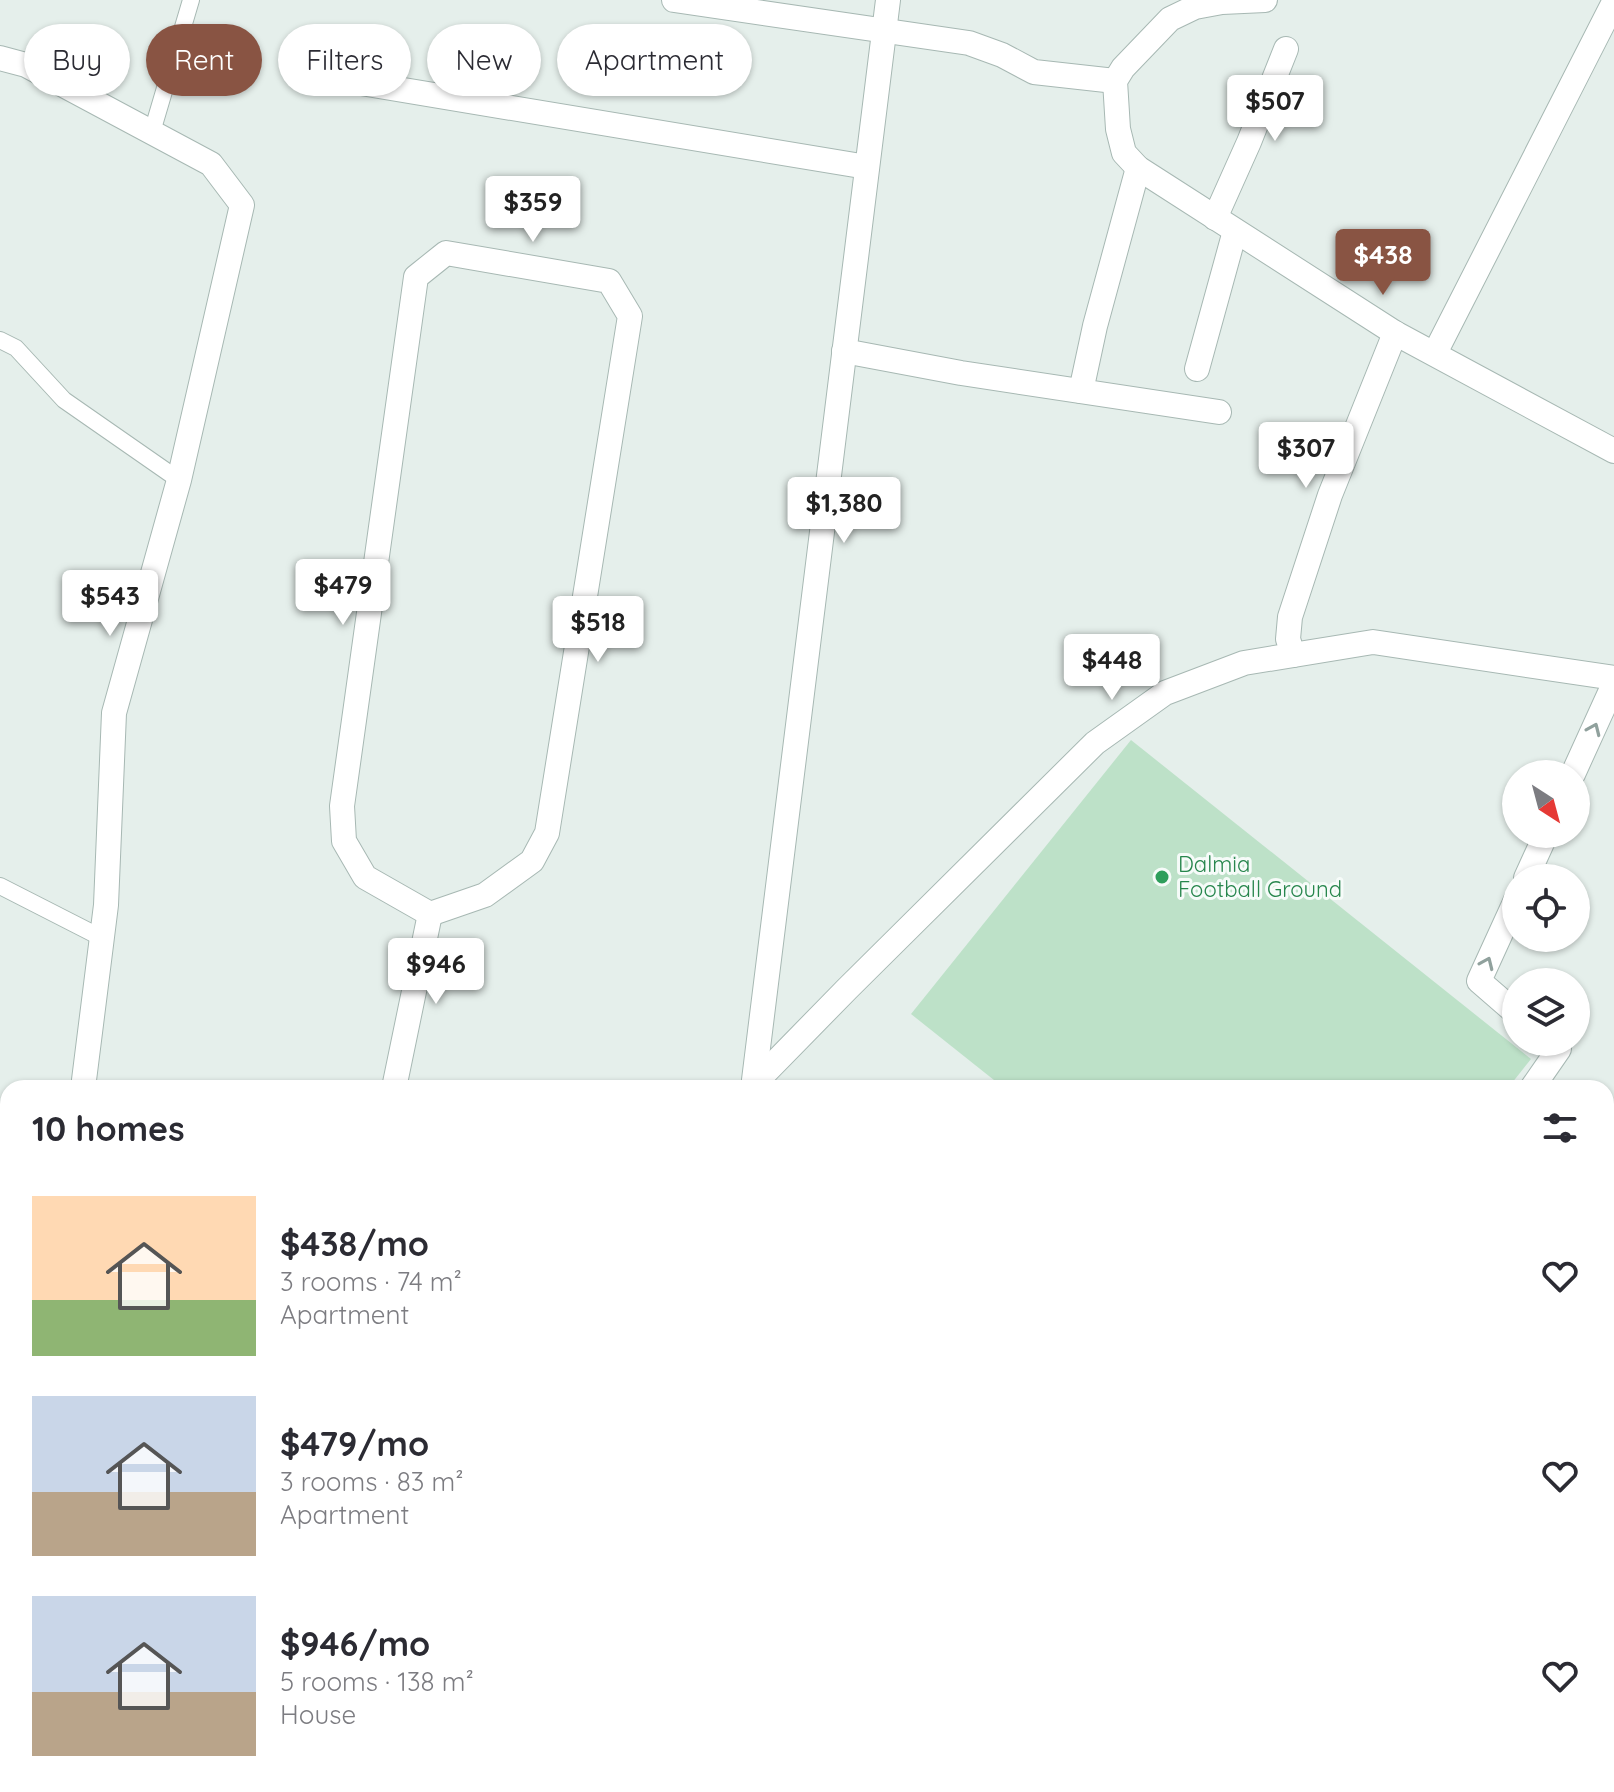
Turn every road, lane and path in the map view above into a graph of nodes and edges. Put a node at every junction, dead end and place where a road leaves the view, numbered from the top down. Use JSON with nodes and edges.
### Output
{"nodes":[{"id":1,"x":191,"y":0,"type":"edge"},
{"id":2,"x":674,"y":0,"type":"edge"},
{"id":3,"x":888,"y":0,"type":"edge"},
{"id":4,"x":1265,"y":0,"type":"edge"},
{"id":5,"x":1614,"y":2,"type":"edge"},
{"id":6,"x":884,"y":31,"type":"junction"},
{"id":7,"x":1286,"y":49,"type":"dead end"},
{"id":8,"x":0,"y":58,"type":"edge"},
{"id":9,"x":1115,"y":81,"type":"junction"},
{"id":10,"x":411,"y":91,"type":"edge"},
{"id":11,"x":152,"y":132,"type":"junction"},
{"id":12,"x":867,"y":167,"type":"junction"},
{"id":13,"x":1138,"y":168,"type":"junction"},
{"id":14,"x":1225,"y":225,"type":"junction"},
{"id":15,"x":1395,"y":333,"type":"junction"},
{"id":16,"x":0,"y":340,"type":"edge"},
{"id":17,"x":844,"y":351,"type":"junction"},
{"id":18,"x":1435,"y":353,"type":"junction"},
{"id":19,"x":1197,"y":369,"type":"dead end"},
{"id":20,"x":1081,"y":391,"type":"junction"},
{"id":21,"x":1219,"y":412,"type":"dead end"},
{"id":22,"x":1614,"y":451,"type":"edge"},
{"id":23,"x":179,"y":480,"type":"junction"},
{"id":24,"x":1293,"y":655,"type":"junction"},
{"id":25,"x":1614,"y":681,"type":"edge"},
{"id":26,"x":1579,"y":760,"type":"edge"},
{"id":27,"x":0,"y":886,"type":"edge"},
{"id":28,"x":430,"y":914,"type":"junction"},
{"id":29,"x":1502,"y":931,"type":"edge"},
{"id":30,"x":102,"y":938,"type":"junction"},
{"id":31,"x":1502,"y":1001,"type":"edge"},
{"id":32,"x":1554,"y":1056,"type":"edge"},
{"id":33,"x":84,"y":1080,"type":"edge"},
{"id":34,"x":396,"y":1080,"type":"edge"},
{"id":35,"x":754,"y":1080,"type":"edge"},
{"id":36,"x":760,"y":1080,"type":"edge"},
{"id":37,"x":1538,"y":1080,"type":"edge"}],
"edges":[{"from":1,"to":11,"type":"lane"},
{"from":2,"to":6,"type":"street"},
{"from":3,"to":6,"type":"street"},
{"from":4,"to":9,"type":"street"},
{"from":5,"to":18,"type":"street"},
{"from":6,"to":9,"type":"street"},
{"from":6,"to":12,"type":"street"},
{"from":7,"to":14,"type":"street"},
{"from":8,"to":11,"type":"street"},
{"from":9,"to":13,"type":"street"},
{"from":10,"to":12,"type":"street"},
{"from":11,"to":23,"type":"street"},
{"from":12,"to":17,"type":"street"},
{"from":13,"to":14,"type":"street"},
{"from":13,"to":20,"type":"street"},
{"from":14,"to":15,"type":"street"},
{"from":14,"to":19,"type":"street"},
{"from":15,"to":18,"type":"street"},
{"from":15,"to":24,"type":"street"},
{"from":16,"to":23,"type":"lane"},
{"from":17,"to":20,"type":"street"},
{"from":17,"to":35,"type":"street"},
{"from":18,"to":22,"type":"street"},
{"from":20,"to":21,"type":"street"},
{"from":23,"to":30,"type":"street"},
{"from":24,"to":25,"type":"street"},
{"from":24,"to":36,"type":"street"},
{"from":26,"to":25,"type":"street","one_way":true},
{"from":27,"to":30,"type":"lane"},
{"from":28,"to":28,"type":"street"},
{"from":28,"to":34,"type":"street"},
{"from":31,"to":29,"type":"street","one_way":true},
{"from":30,"to":33,"type":"street"},
{"from":32,"to":37,"type":"street"}]}
